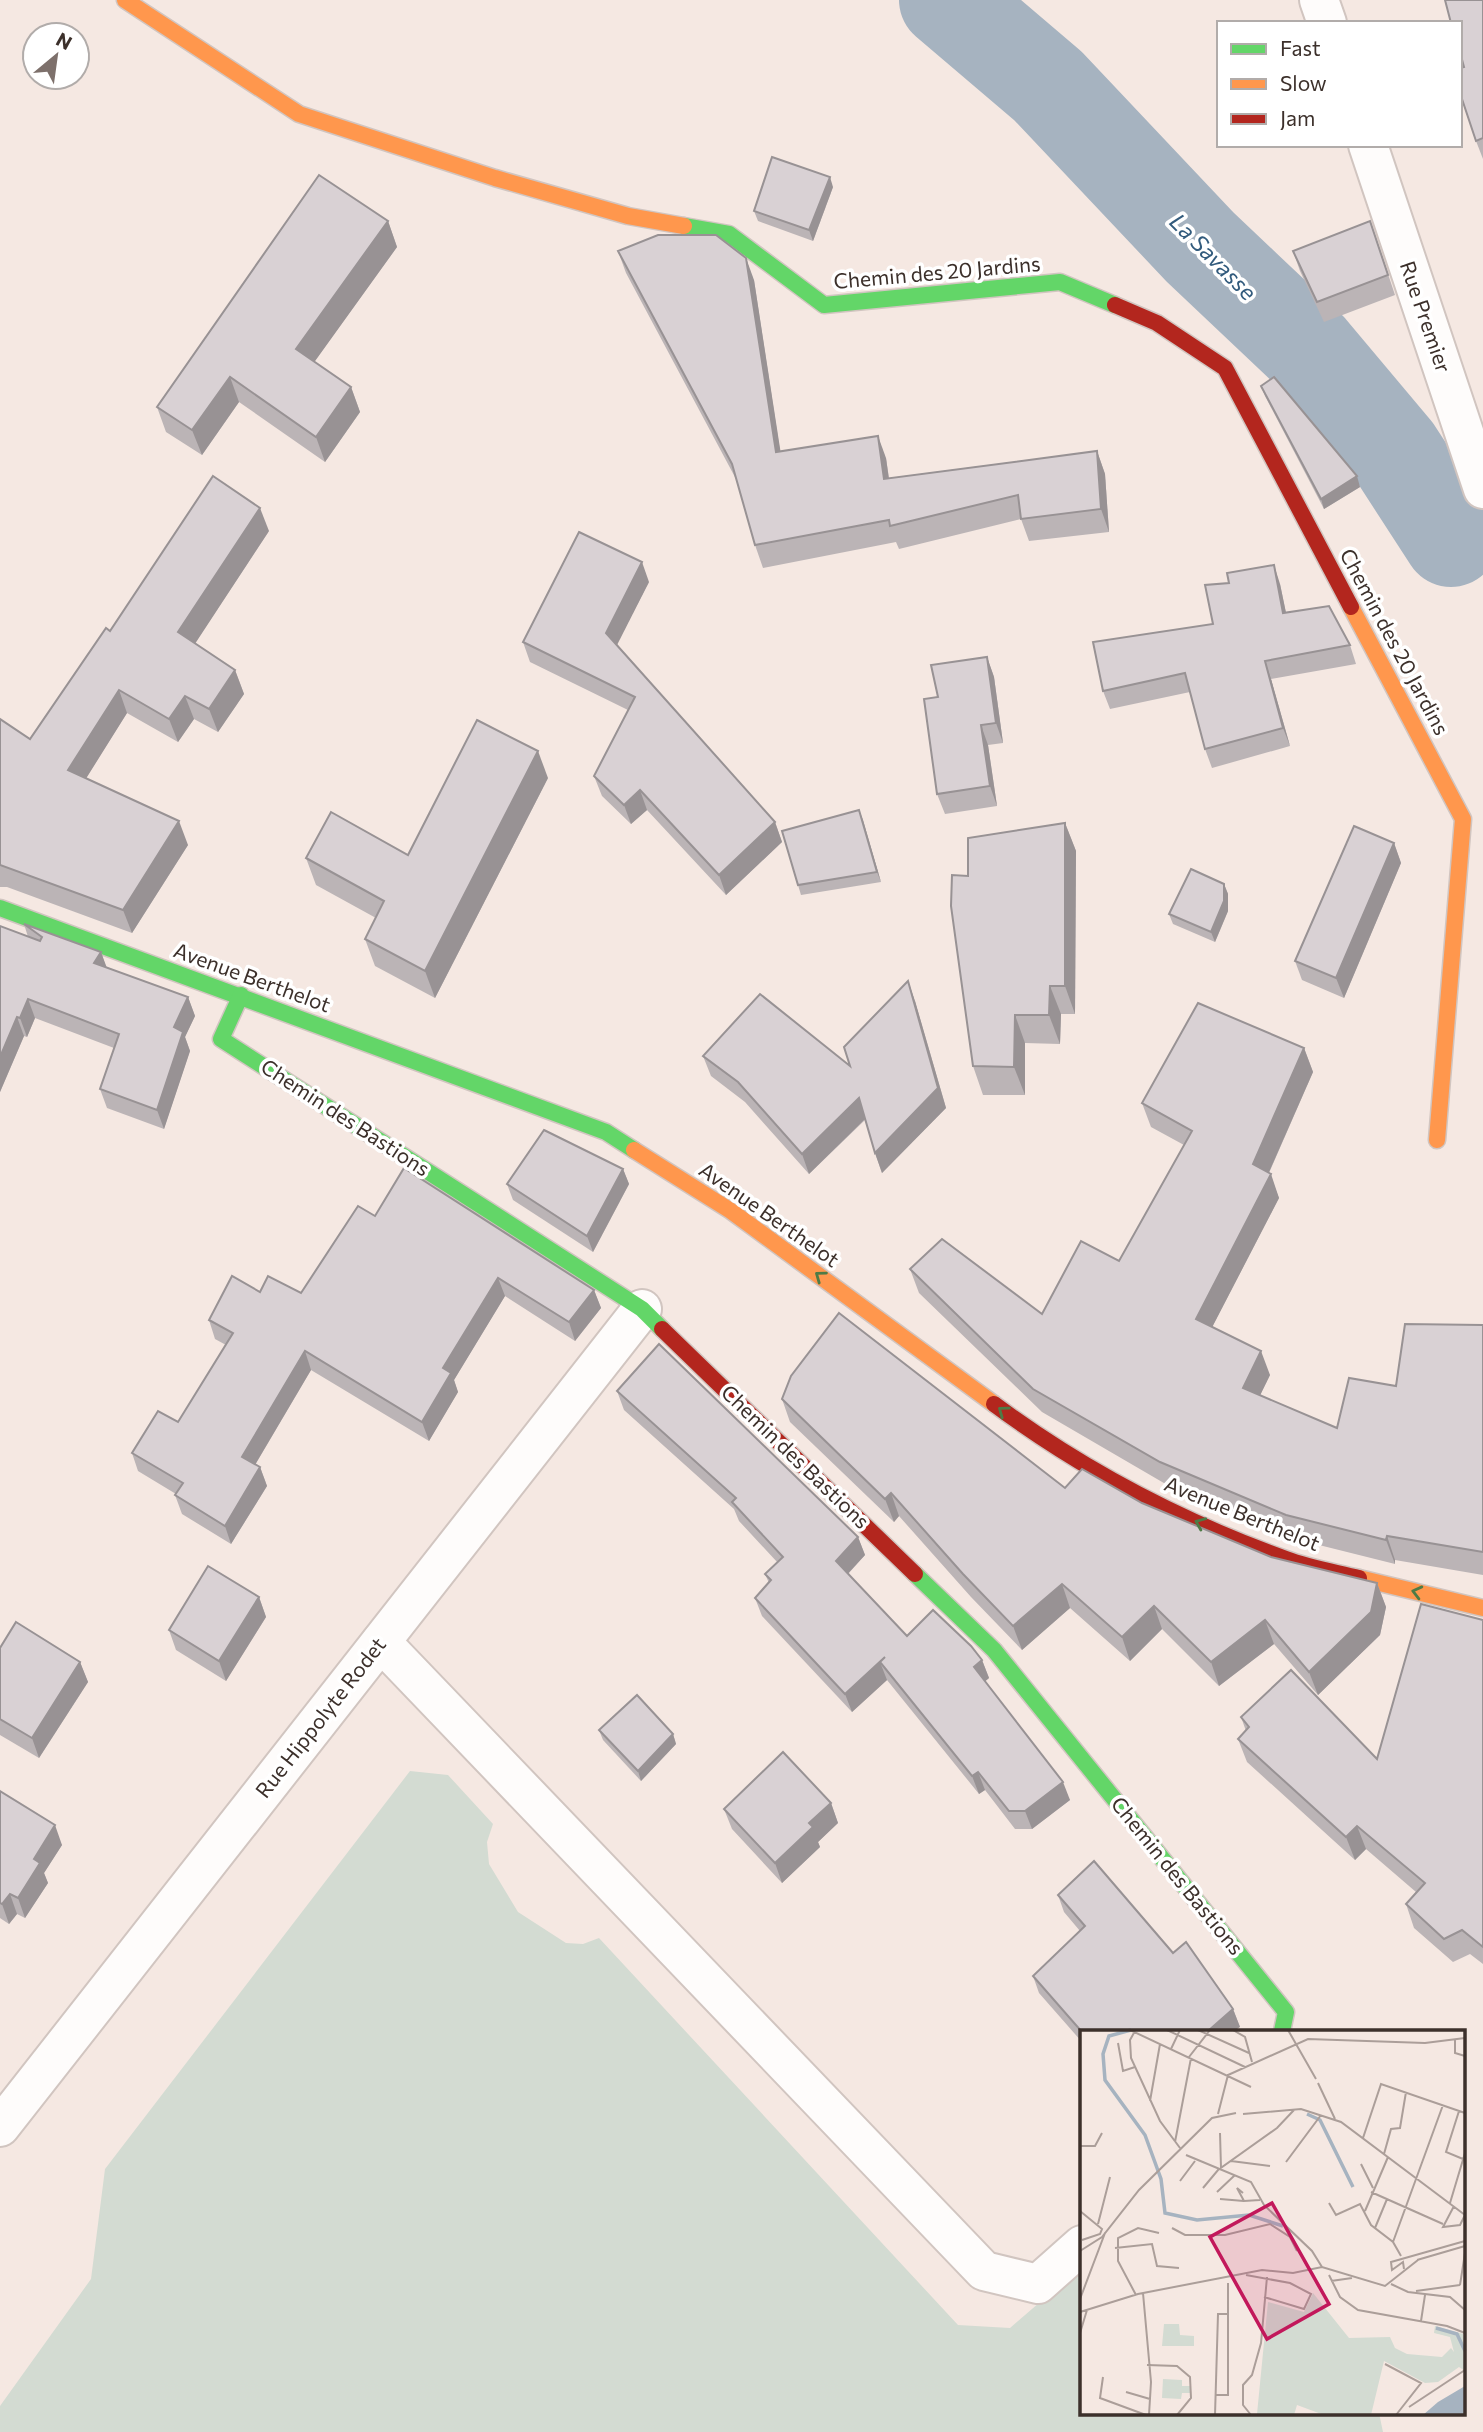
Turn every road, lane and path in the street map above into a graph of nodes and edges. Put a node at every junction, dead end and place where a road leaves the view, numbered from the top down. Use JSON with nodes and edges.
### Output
{"nodes":[{"id":1,"x":125,"y":0,"type":"edge"},
{"id":2,"x":1319,"y":0,"type":"edge"},
{"id":3,"x":1326,"y":21,"type":"edge"},
{"id":4,"x":1369,"y":147,"type":"edge"},
{"id":5,"x":1483,"y":489,"type":"edge"},
{"id":6,"x":1473,"y":816,"type":"edge"},
{"id":7,"x":0,"y":908,"type":"edge"},
{"id":8,"x":241,"y":995,"type":"junction"},
{"id":9,"x":1437,"y":1140,"type":"dead end"},
{"id":10,"x":642,"y":1308,"type":"junction"},
{"id":11,"x":1483,"y":1608,"type":"edge"},
{"id":12,"x":381,"y":1642,"type":"junction"},
{"id":13,"x":1282,"y":2030,"type":"edge"},
{"id":14,"x":0,"y":2127,"type":"edge"},
{"id":15,"x":1080,"y":2247,"type":"edge"}],
"edges":[{"from":1,"to":6,"type":"street","name":"Chemin des 20 Jardins"},
{"from":2,"to":3,"type":"street"},
{"from":4,"to":5,"type":"street","name":"Rue Premier"},
{"from":6,"to":9,"type":"street","name":"Chemin des 20 Jardins"},
{"from":7,"to":8,"type":"street","name":"Avenue Berthelot"},
{"from":8,"to":10,"type":"street","name":"Chemin des Bastions"},
{"from":11,"to":8,"type":"street","name":"Avenue Berthelot","one_way":true},
{"from":10,"to":12,"type":"street","name":"Rue Hippolyte Rodet"},
{"from":10,"to":13,"type":"street","name":"Chemin des Bastions"},
{"from":12,"to":14,"type":"street","name":"Rue Hippolyte Rodet"},
{"from":12,"to":15,"type":"street"}]}
